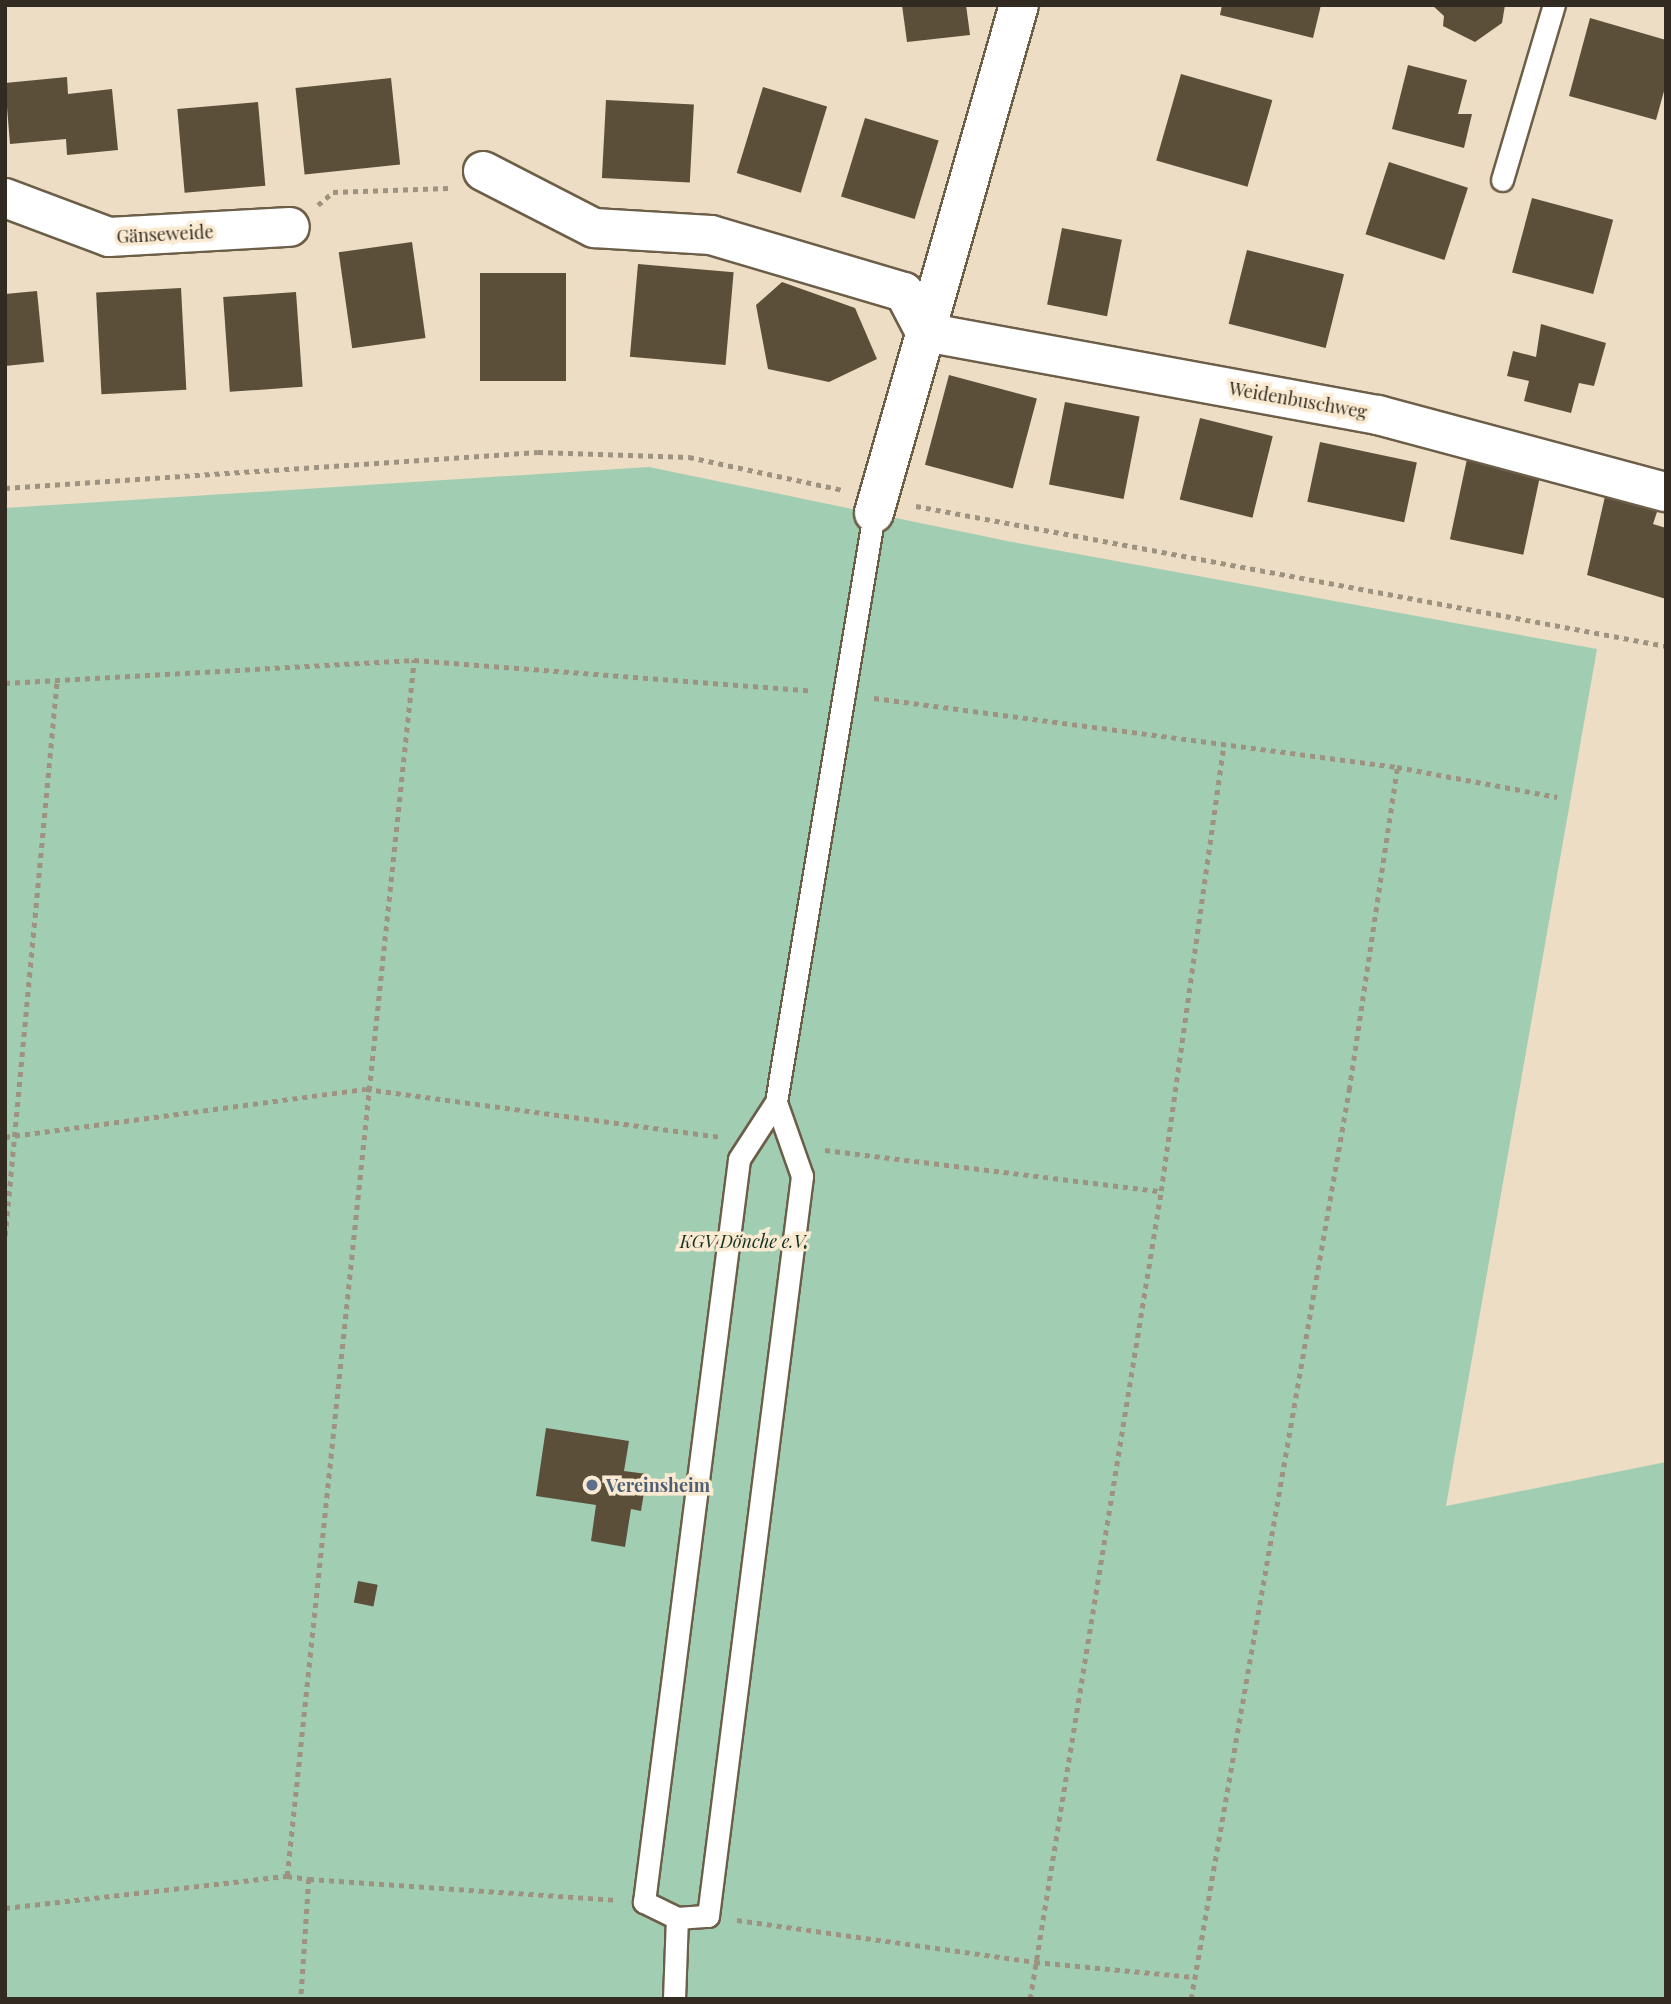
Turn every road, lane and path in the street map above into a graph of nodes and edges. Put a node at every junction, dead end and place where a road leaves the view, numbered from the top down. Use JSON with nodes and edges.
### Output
{"nodes":[{"id":1,"x":1019,"y":5,"type":"edge"},
{"id":2,"x":1554,"y":5,"type":"edge"},
{"id":3,"x":483,"y":171,"type":"joint"},
{"id":4,"x":1502,"y":180,"type":"dead end"},
{"id":5,"x":5,"y":198,"type":"edge"},
{"id":6,"x":290,"y":227,"type":"joint"},
{"id":7,"x":925,"y":332,"type":"junction"},
{"id":8,"x":1666,"y":492,"type":"edge"},
{"id":9,"x":874,"y":513,"type":"joint"},
{"id":10,"x":414,"y":660,"type":"junction"},
{"id":11,"x":57,"y":680,"type":"junction"},
{"id":12,"x":5,"y":683,"type":"edge"},
{"id":13,"x":841,"y":693,"type":"junction"},
{"id":14,"x":1224,"y":744,"type":"junction"},
{"id":15,"x":1397,"y":767,"type":"junction"},
{"id":16,"x":1558,"y":797,"type":"dead end"},
{"id":17,"x":366,"y":1089,"type":"junction"},
{"id":18,"x":776,"y":1102,"type":"junction"},
{"id":19,"x":8,"y":1137,"type":"edge"},
{"id":20,"x":750,"y":1142,"type":"junction"},
{"id":21,"x":792,"y":1146,"type":"junction"},
{"id":22,"x":1161,"y":1191,"type":"junction"},
{"id":23,"x":5,"y":1237,"type":"edge"},
{"id":24,"x":287,"y":1876,"type":"junction"},
{"id":25,"x":309,"y":1879,"type":"junction"},
{"id":26,"x":644,"y":1902,"type":"junction"},
{"id":27,"x":5,"y":1908,"type":"edge"},
{"id":28,"x":708,"y":1916,"type":"junction"},
{"id":29,"x":677,"y":1918,"type":"junction"},
{"id":30,"x":1035,"y":1962,"type":"junction"},
{"id":31,"x":1194,"y":1977,"type":"junction"},
{"id":32,"x":301,"y":1999,"type":"edge"},
{"id":33,"x":674,"y":1999,"type":"edge"},
{"id":34,"x":1030,"y":1999,"type":"edge"},
{"id":35,"x":1191,"y":1999,"type":"edge"}],
"edges":[{"from":1,"to":7,"type":"street"},
{"from":2,"to":4,"type":"lane"},
{"from":3,"to":6,"type":"path"},
{"from":3,"to":7,"type":"street"},
{"from":5,"to":6,"type":"street","name":"Gänseweide"},
{"from":7,"to":8,"type":"street","name":"Weidenbuschweg"},
{"from":7,"to":9,"type":"street"},
{"from":9,"to":13,"type":"lane"},
{"from":10,"to":11,"type":"path"},
{"from":10,"to":13,"type":"path"},
{"from":10,"to":17,"type":"path"},
{"from":11,"to":12,"type":"path"},
{"from":11,"to":19,"type":"path"},
{"from":13,"to":14,"type":"path"},
{"from":13,"to":18,"type":"lane"},
{"from":14,"to":15,"type":"path"},
{"from":14,"to":22,"type":"path"},
{"from":15,"to":16,"type":"path"},
{"from":15,"to":31,"type":"path"},
{"from":17,"to":19,"type":"path"},
{"from":17,"to":20,"type":"path"},
{"from":17,"to":24,"type":"path"},
{"from":18,"to":20,"type":"lane"},
{"from":18,"to":21,"type":"lane"},
{"from":19,"to":23,"type":"path"},
{"from":20,"to":26,"type":"lane"},
{"from":21,"to":22,"type":"path"},
{"from":21,"to":28,"type":"lane"},
{"from":22,"to":30,"type":"path"},
{"from":24,"to":25,"type":"path"},
{"from":24,"to":27,"type":"path"},
{"from":25,"to":26,"type":"path"},
{"from":25,"to":32,"type":"path"},
{"from":26,"to":29,"type":"lane"},
{"from":28,"to":29,"type":"lane"},
{"from":28,"to":30,"type":"path"},
{"from":29,"to":33,"type":"lane"},
{"from":30,"to":31,"type":"path"},
{"from":30,"to":34,"type":"path"},
{"from":31,"to":35,"type":"path"}]}
